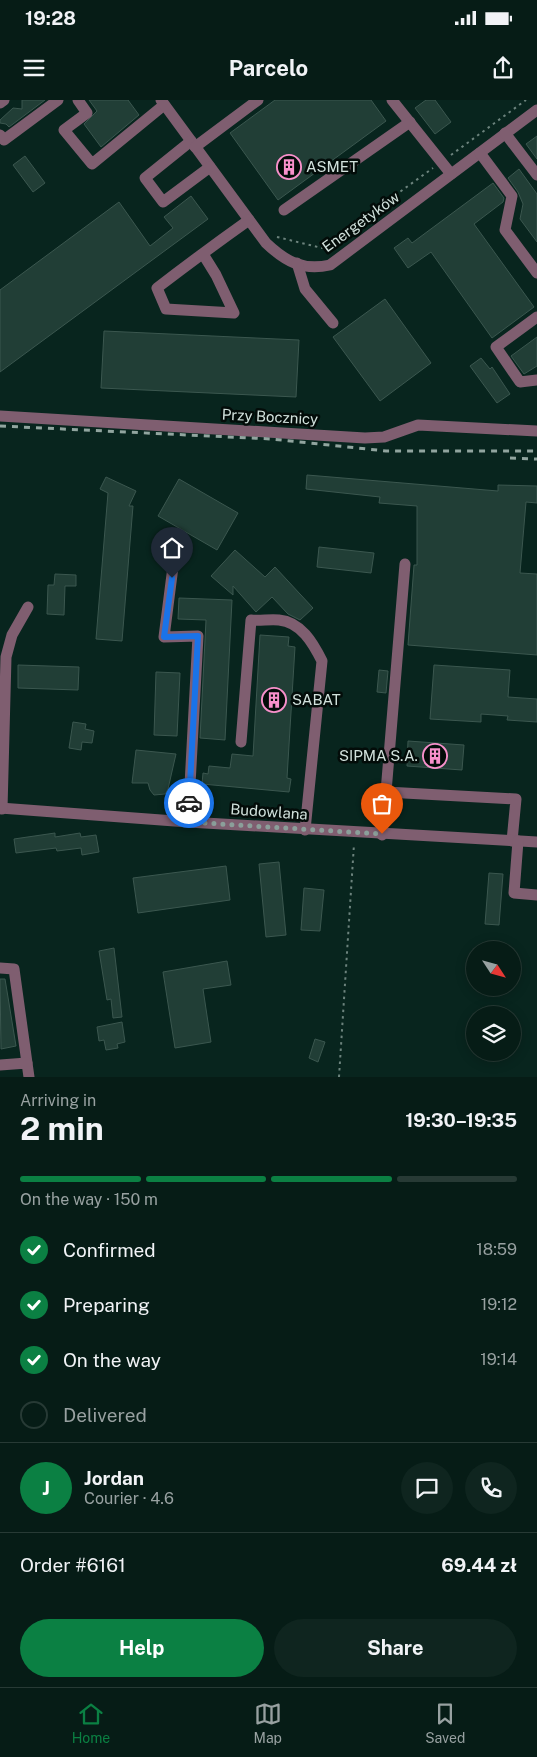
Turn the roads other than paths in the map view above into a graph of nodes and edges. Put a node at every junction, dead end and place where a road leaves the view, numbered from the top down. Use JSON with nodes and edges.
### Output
{"nodes":[{"id":1,"x":4,"y":100,"type":"edge"},
{"id":2,"x":58,"y":100,"type":"edge"},
{"id":3,"x":78,"y":100,"type":"edge"},
{"id":4,"x":258,"y":100,"type":"edge"},
{"id":5,"x":392,"y":100,"type":"edge"},
{"id":6,"x":532,"y":100,"type":"edge"},
{"id":7,"x":163,"y":102,"type":"edge"},
{"id":8,"x":0,"y":103,"type":"edge"},
{"id":9,"x":537,"y":108,"type":"edge"},
{"id":10,"x":410,"y":122,"type":"junction"},
{"id":11,"x":505,"y":133,"type":"junction"},
{"id":12,"x":0,"y":135,"type":"edge"},
{"id":13,"x":193,"y":144,"type":"junction"},
{"id":14,"x":480,"y":153,"type":"junction"},
{"id":15,"x":210,"y":167,"type":"junction"},
{"id":16,"x":451,"y":174,"type":"junction"},
{"id":17,"x":537,"y":176,"type":"edge"},
{"id":18,"x":284,"y":210,"type":"dead end"},
{"id":19,"x":249,"y":220,"type":"junction"},
{"id":20,"x":203,"y":254,"type":"junction"},
{"id":21,"x":297,"y":263,"type":"junction"},
{"id":22,"x":537,"y":273,"type":"edge"},
{"id":23,"x":537,"y":317,"type":"edge"},
{"id":24,"x":333,"y":323,"type":"dead end"},
{"id":25,"x":537,"y":380,"type":"edge"},
{"id":26,"x":0,"y":416,"type":"edge"},
{"id":27,"x":537,"y":432,"type":"edge"},
{"id":28,"x":174,"y":559,"type":"dead end"},
{"id":29,"x":405,"y":564,"type":"dead end"},
{"id":30,"x":28,"y":607,"type":"dead end"},
{"id":31,"x":241,"y":742,"type":"dead end"},
{"id":32,"x":386,"y":792,"type":"junction"},
{"id":33,"x":1,"y":808,"type":"edge"},
{"id":34,"x":188,"y":822,"type":"junction"},
{"id":35,"x":305,"y":830,"type":"junction"},
{"id":36,"x":382,"y":834,"type":"junction"},
{"id":37,"x":515,"y":841,"type":"junction"},
{"id":38,"x":537,"y":842,"type":"edge"},
{"id":39,"x":537,"y":895,"type":"edge"},
{"id":40,"x":0,"y":968,"type":"edge"},
{"id":41,"x":27,"y":1063,"type":"junction"},
{"id":42,"x":0,"y":1065,"type":"edge"},
{"id":43,"x":29,"y":1077,"type":"edge"}],
"edges":[{"from":1,"to":8,"type":"street"},
{"from":2,"to":12,"type":"street"},
{"from":3,"to":7,"type":"street"},
{"from":4,"to":13,"type":"street"},
{"from":5,"to":10,"type":"street"},
{"from":6,"to":9,"type":"street"},
{"from":7,"to":13,"type":"street","name":"Energetyków"},
{"from":9,"to":11,"type":"street","name":"Energetyków"},
{"from":10,"to":16,"type":"street"},
{"from":10,"to":18,"type":"street"},
{"from":11,"to":14,"type":"street","name":"Energetyków"},
{"from":11,"to":17,"type":"street"},
{"from":13,"to":15,"type":"street","name":"Energetyków"},
{"from":13,"to":15,"type":"street"},
{"from":14,"to":16,"type":"street","name":"Energetyków"},
{"from":14,"to":22,"type":"street"},
{"from":15,"to":19,"type":"street","name":"Energetyków"},
{"from":16,"to":21,"type":"street","name":"Energetyków"},
{"from":19,"to":20,"type":"street"},
{"from":19,"to":21,"type":"street","name":"Energetyków"},
{"from":20,"to":20,"type":"street"},
{"from":21,"to":24,"type":"street"},
{"from":23,"to":25,"type":"street"},
{"from":26,"to":27,"type":"street","name":"Przy Bocznicy"},
{"from":28,"to":34,"type":"street"},
{"from":29,"to":32,"type":"street"},
{"from":30,"to":33,"type":"street"},
{"from":31,"to":35,"type":"street"},
{"from":32,"to":36,"type":"street"},
{"from":32,"to":37,"type":"street"},
{"from":33,"to":34,"type":"street","name":"Budowlana"},
{"from":34,"to":35,"type":"street","name":"Budowlana"},
{"from":35,"to":36,"type":"street","name":"Budowlana"},
{"from":36,"to":37,"type":"street","name":"Budowlana"},
{"from":37,"to":38,"type":"street","name":"Budowlana"},
{"from":37,"to":39,"type":"street"},
{"from":40,"to":41,"type":"street"},
{"from":41,"to":42,"type":"street"},
{"from":41,"to":43,"type":"street"}]}
